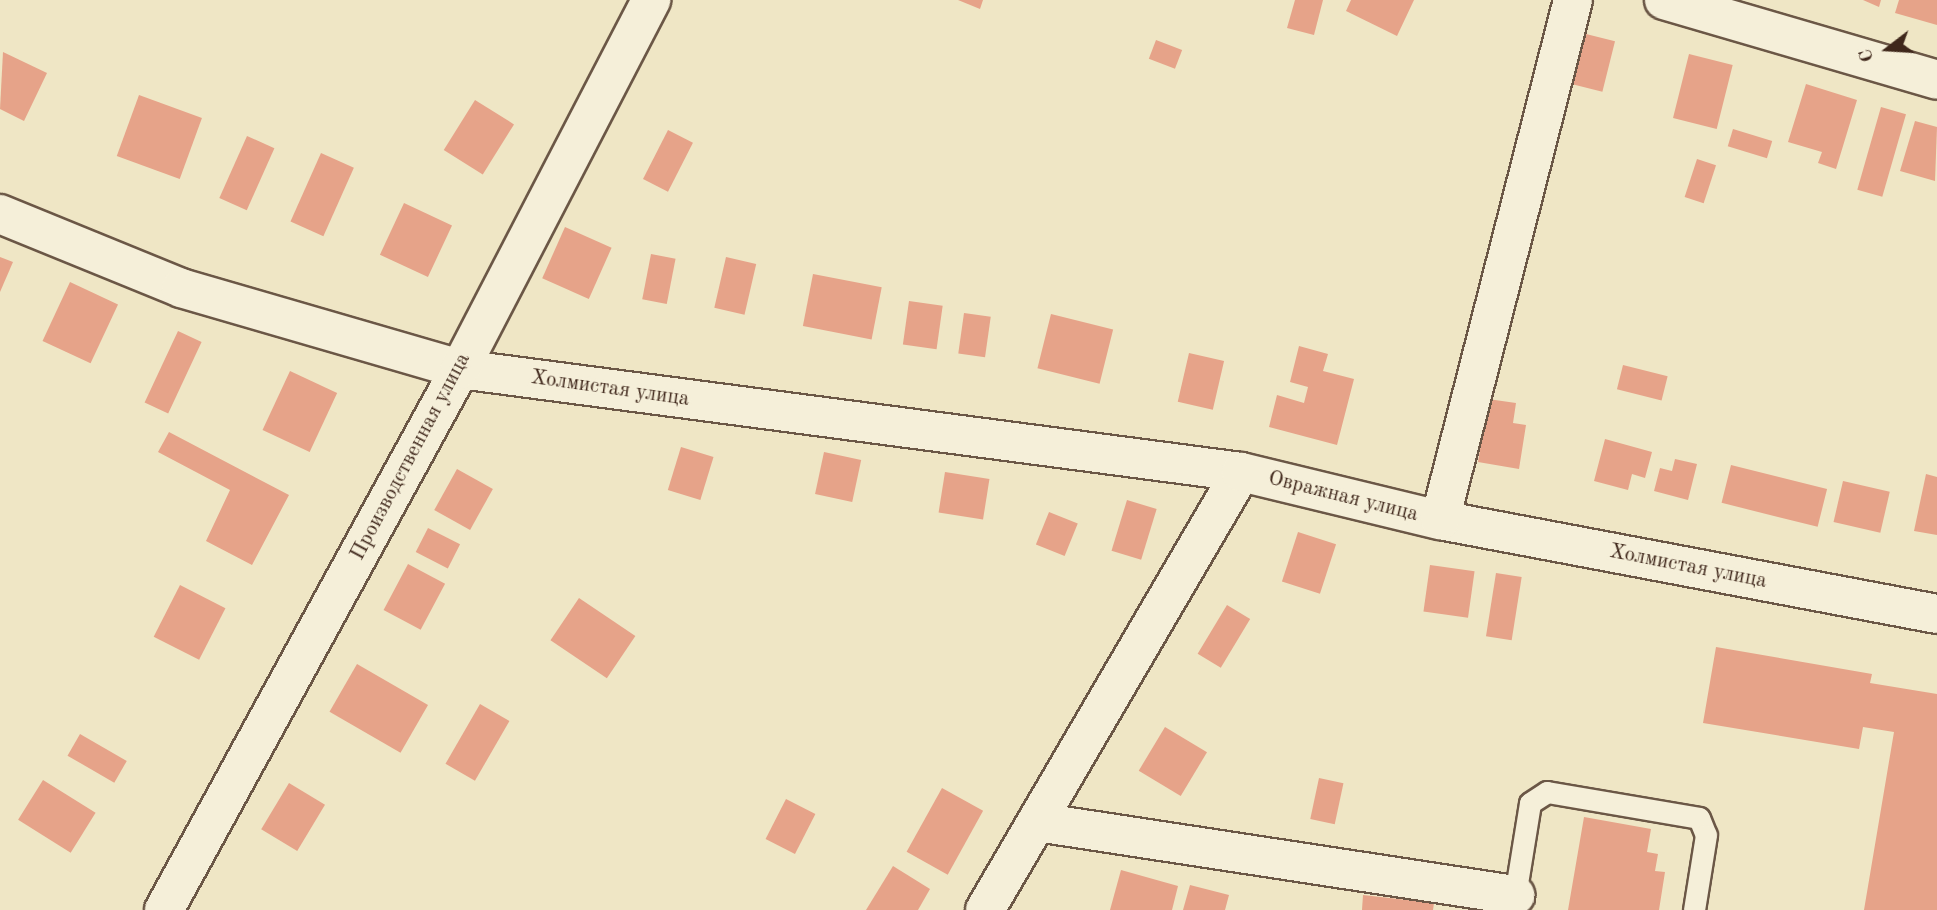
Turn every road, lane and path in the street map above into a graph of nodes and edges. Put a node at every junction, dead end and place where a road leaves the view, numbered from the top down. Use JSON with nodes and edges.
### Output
{"nodes":[{"id":1,"x":651,"y":0,"type":"edge"},
{"id":2,"x":1573,"y":0,"type":"edge"},
{"id":3,"x":1664,"y":0,"type":"edge"},
{"id":4,"x":1937,"y":80,"type":"edge"},
{"id":5,"x":0,"y":214,"type":"edge"},
{"id":6,"x":460,"y":369,"type":"junction"},
{"id":7,"x":1241,"y":472,"type":"junction"},
{"id":8,"x":1440,"y":520,"type":"junction"},
{"id":9,"x":1937,"y":614,"type":"edge"},
{"id":10,"x":1037,"y":822,"type":"junction"},
{"id":11,"x":1513,"y":902,"type":"edge"},
{"id":12,"x":164,"y":910,"type":"edge"},
{"id":13,"x":985,"y":910,"type":"edge"},
{"id":14,"x":1693,"y":910,"type":"edge"}],
"edges":[{"from":1,"to":6,"type":"street","name":"Производственная улица"},
{"from":2,"to":8,"type":"street","name":"Овражная улица"},
{"from":3,"to":4,"type":"street"},
{"from":5,"to":6,"type":"street","name":"Холмистая улица"},
{"from":6,"to":7,"type":"street","name":"Холмистая улица"},
{"from":6,"to":12,"type":"street","name":"Производственная улица"},
{"from":7,"to":8,"type":"street","name":"Овражная улица"},
{"from":7,"to":10,"type":"street","name":"Овражная улица"},
{"from":8,"to":9,"type":"street","name":"Холмистая улица"},
{"from":10,"to":11,"type":"street"},
{"from":10,"to":13,"type":"street","name":"Овражная улица"},
{"from":11,"to":14,"type":"lane"}]}
